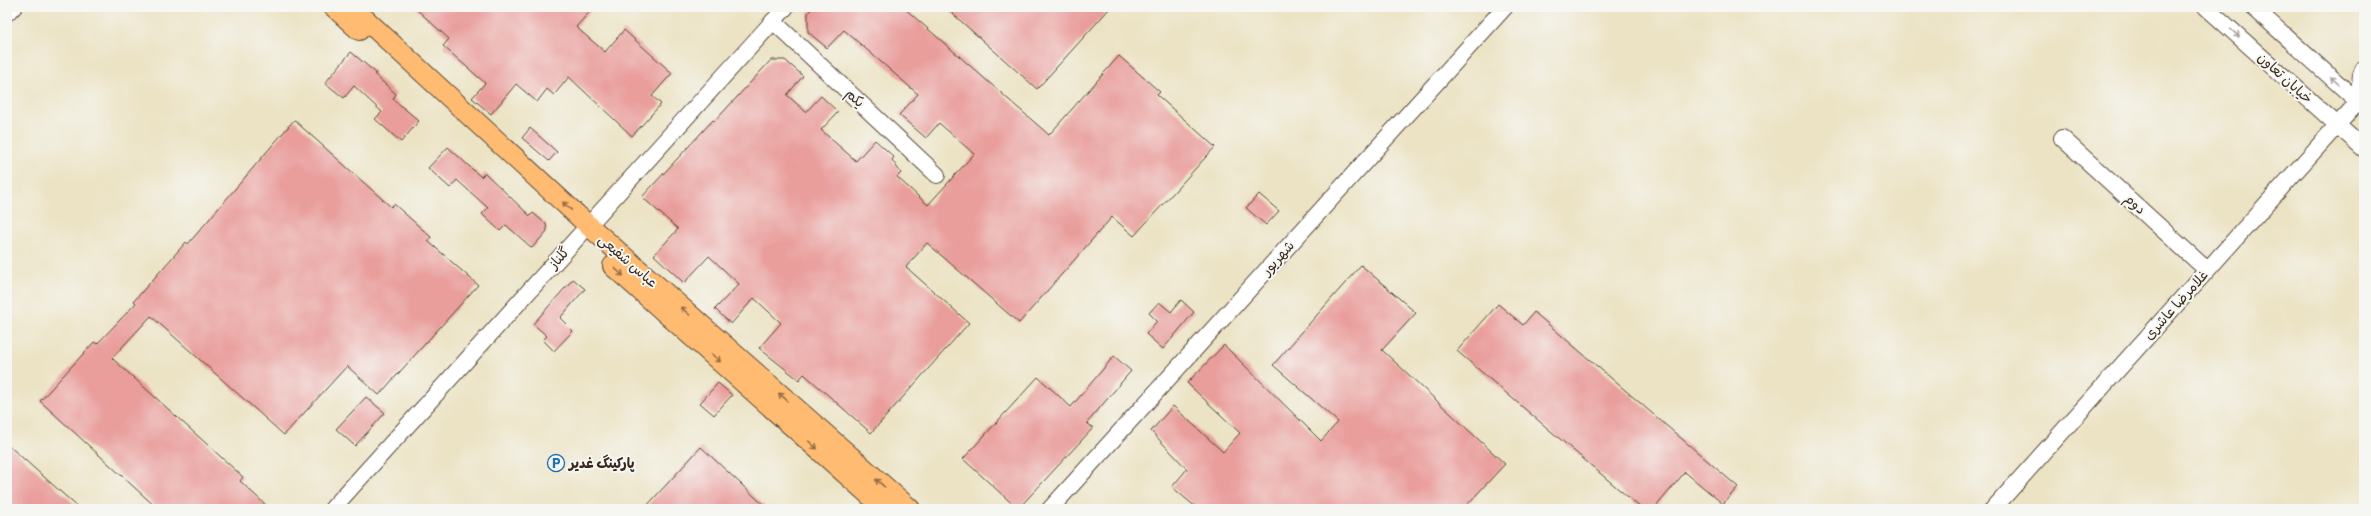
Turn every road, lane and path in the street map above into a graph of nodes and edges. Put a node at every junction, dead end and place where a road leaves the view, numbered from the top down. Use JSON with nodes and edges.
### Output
{"nodes":[{"id":1,"x":14,"y":7,"type":"edge"},
{"id":2,"x":334,"y":7,"type":"edge"},
{"id":3,"x":352,"y":7,"type":"edge"},
{"id":4,"x":786,"y":7,"type":"edge"},
{"id":5,"x":1505,"y":7,"type":"edge"},
{"id":6,"x":2206,"y":7,"type":"edge"},
{"id":7,"x":2253,"y":7,"type":"edge"},
{"id":8,"x":7,"y":13,"type":"edge"},
{"id":9,"x":773,"y":22,"type":"junction"},
{"id":10,"x":2364,"y":68,"type":"edge"},
{"id":11,"x":2362,"y":103,"type":"edge"},
{"id":12,"x":2338,"y":125,"type":"junction"},
{"id":13,"x":2062,"y":138,"type":"dead end"},
{"id":14,"x":2364,"y":149,"type":"edge"},
{"id":15,"x":937,"y":175,"type":"dead end"},
{"id":16,"x":584,"y":231,"type":"junction"},
{"id":17,"x":2207,"y":270,"type":"junction"},
{"id":18,"x":332,"y":509,"type":"edge"},
{"id":19,"x":885,"y":509,"type":"edge"},
{"id":20,"x":910,"y":509,"type":"edge"},
{"id":21,"x":1050,"y":509,"type":"edge"},
{"id":22,"x":1993,"y":509,"type":"edge"}],
"edges":[{"from":1,"to":8,"type":"street"},
{"from":2,"to":16,"type":"main road","name":"عباس شفیعی"},
{"from":16,"to":3,"type":"main road","name":"عباس شفیعی","one_way":true},
{"from":4,"to":9,"type":"street","name":"گلناز"},
{"from":5,"to":21,"type":"street","name":"شهریور"},
{"from":6,"to":12,"type":"street","name":"خیابان تعاون","one_way":true},
{"from":11,"to":7,"type":"street","one_way":true},
{"from":9,"to":15,"type":"street","name":"یکم"},
{"from":9,"to":16,"type":"street","name":"گلناز"},
{"from":10,"to":11,"type":"street"},
{"from":11,"to":12,"type":"street","name":"غلامرضا عاشری"},
{"from":12,"to":14,"type":"street","name":"خیابان تعاون"},
{"from":12,"to":17,"type":"street","name":"غلامرضا عاشری"},
{"from":13,"to":17,"type":"street","name":"دوم"},
{"from":16,"to":18,"type":"street","name":"گلناز"},
{"from":16,"to":19,"type":"main road","name":"عباس شفیعی","one_way":true},
{"from":20,"to":16,"type":"main road","name":"عباس شفیعی","one_way":true},
{"from":17,"to":22,"type":"street","name":"غلامرضا عاشری"}]}
